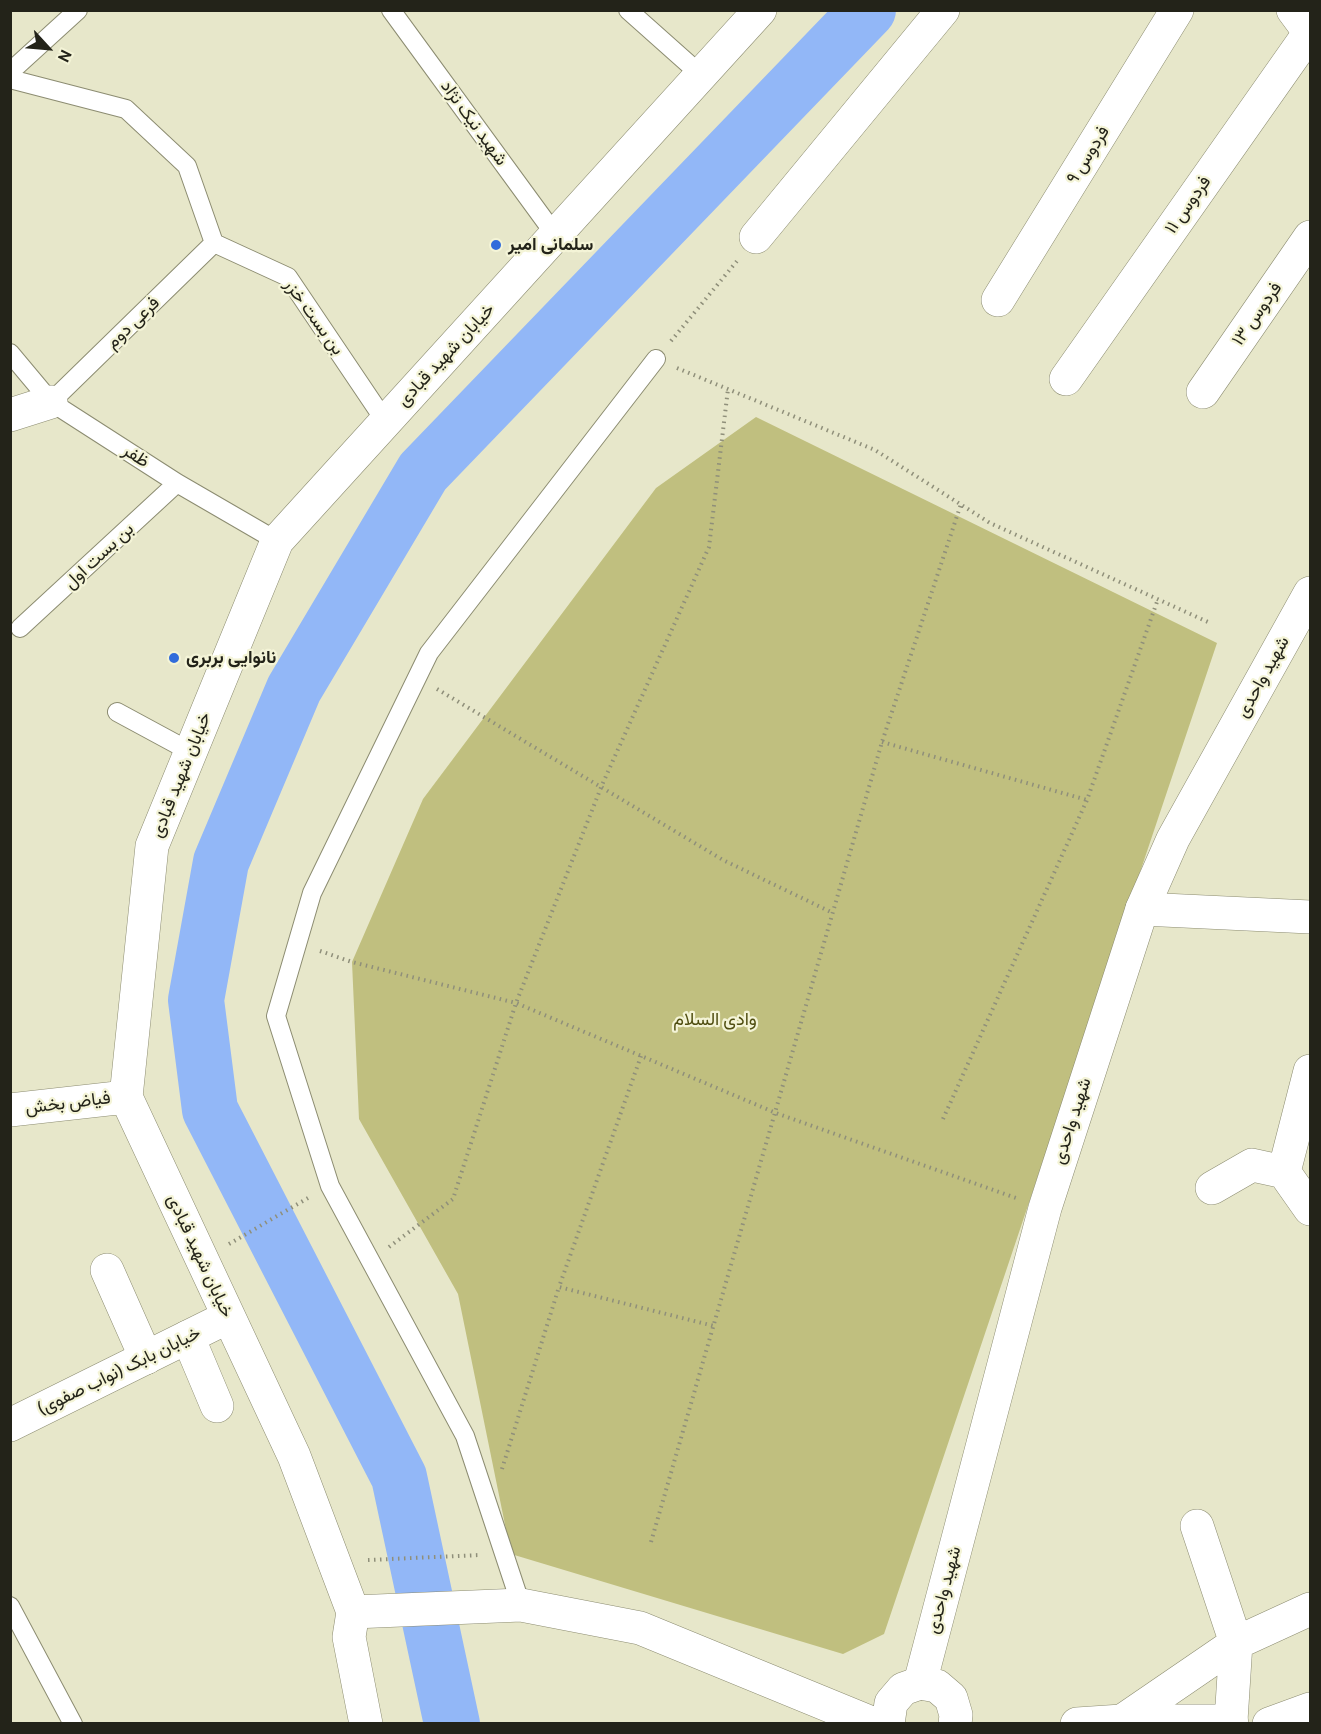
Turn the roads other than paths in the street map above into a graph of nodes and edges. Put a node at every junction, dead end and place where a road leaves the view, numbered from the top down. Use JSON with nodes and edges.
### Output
{"nodes":[{"id":1,"x":78,"y":10,"type":"edge"},
{"id":2,"x":391,"y":10,"type":"edge"},
{"id":3,"x":628,"y":10,"type":"edge"},
{"id":4,"x":760,"y":10,"type":"edge"},
{"id":5,"x":943,"y":10,"type":"edge"},
{"id":6,"x":1177,"y":10,"type":"edge"},
{"id":7,"x":1305,"y":25,"type":"edge"},
{"id":8,"x":10,"y":72,"type":"edge"},
{"id":9,"x":701,"y":75,"type":"junction"},
{"id":10,"x":10,"y":79,"type":"edge"},
{"id":11,"x":556,"y":236,"type":"junction"},
{"id":12,"x":756,"y":237,"type":"road end"},
{"id":13,"x":1311,"y":237,"type":"edge"},
{"id":14,"x":214,"y":243,"type":"junction"},
{"id":15,"x":998,"y":300,"type":"dead end"},
{"id":16,"x":10,"y":353,"type":"edge"},
{"id":17,"x":656,"y":359,"type":"road end"},
{"id":18,"x":1066,"y":379,"type":"dead end"},
{"id":19,"x":1203,"y":392,"type":"dead end"},
{"id":20,"x":51,"y":402,"type":"junction"},
{"id":21,"x":10,"y":415,"type":"edge"},
{"id":22,"x":385,"y":421,"type":"junction"},
{"id":23,"x":177,"y":483,"type":"junction"},
{"id":24,"x":277,"y":541,"type":"junction"},
{"id":25,"x":1310,"y":594,"type":"edge"},
{"id":26,"x":20,"y":628,"type":"dead end"},
{"id":27,"x":117,"y":712,"type":"dead end"},
{"id":28,"x":191,"y":752,"type":"junction"},
{"id":29,"x":1142,"y":909,"type":"junction"},
{"id":30,"x":1311,"y":917,"type":"edge"},
{"id":31,"x":1311,"y":1071,"type":"edge"},
{"id":32,"x":126,"y":1097,"type":"junction"},
{"id":33,"x":10,"y":1110,"type":"edge"},
{"id":34,"x":1284,"y":1172,"type":"junction"},
{"id":35,"x":1212,"y":1188,"type":"dead end"},
{"id":36,"x":1311,"y":1209,"type":"edge"},
{"id":37,"x":107,"y":1270,"type":"dead end"},
{"id":38,"x":228,"y":1317,"type":"junction"},
{"id":39,"x":188,"y":1337,"type":"junction"},
{"id":40,"x":146,"y":1358,"type":"junction"},
{"id":41,"x":217,"y":1406,"type":"dead end"},
{"id":42,"x":10,"y":1425,"type":"edge"},
{"id":43,"x":1197,"y":1526,"type":"dead end"},
{"id":44,"x":521,"y":1605,"type":"junction"},
{"id":45,"x":10,"y":1606,"type":"edge"},
{"id":46,"x":1311,"y":1609,"type":"edge"},
{"id":47,"x":353,"y":1612,"type":"junction"},
{"id":48,"x":1236,"y":1642,"type":"junction"},
{"id":49,"x":920,"y":1683,"type":"junction"},
{"id":50,"x":1311,"y":1709,"type":"edge"},
{"id":51,"x":1122,"y":1722,"type":"edge"},
{"id":52,"x":1231,"y":1722,"type":"edge"},
{"id":53,"x":73,"y":1724,"type":"edge"},
{"id":54,"x":366,"y":1724,"type":"edge"},
{"id":55,"x":874,"y":1724,"type":"edge"},
{"id":56,"x":888,"y":1724,"type":"edge"},
{"id":57,"x":955,"y":1724,"type":"edge"},
{"id":58,"x":1077,"y":1724,"type":"edge"},
{"id":59,"x":1269,"y":1724,"type":"edge"}],
"edges":[{"from":1,"to":8,"type":"lane"},
{"from":2,"to":11,"type":"lane","name":"شهید نیک نژاد"},
{"from":3,"to":9,"type":"lane"},
{"from":4,"to":9,"type":"street","name":"خیابان شهید قبادی"},
{"from":5,"to":12,"type":"street"},
{"from":6,"to":15,"type":"street","name":"فردوس ۹"},
{"from":7,"to":18,"type":"street","name":"فردوس ۱۱"},
{"from":9,"to":11,"type":"street","name":"خیابان شهید قبادی"},
{"from":10,"to":14,"type":"lane"},
{"from":11,"to":22,"type":"street","name":"خیابان شهید قبادی"},
{"from":13,"to":19,"type":"street","name":"فردوس ۱۳"},
{"from":14,"to":20,"type":"lane","name":"فرعی دوم"},
{"from":14,"to":22,"type":"lane","name":"بن بست خزر"},
{"from":16,"to":20,"type":"lane","name":"ظفر"},
{"from":17,"to":44,"type":"lane"},
{"from":20,"to":21,"type":"street"},
{"from":20,"to":23,"type":"lane","name":"ظفر"},
{"from":22,"to":24,"type":"street","name":"خیابان شهید قبادی"},
{"from":23,"to":24,"type":"lane","name":"ظفر"},
{"from":23,"to":26,"type":"lane","name":"بن بست اول"},
{"from":24,"to":28,"type":"street","name":"خیابان شهید قبادی"},
{"from":25,"to":29,"type":"street","name":"شهید واحدی"},
{"from":27,"to":28,"type":"lane"},
{"from":28,"to":32,"type":"street","name":"خیابان شهید قبادی"},
{"from":29,"to":30,"type":"street"},
{"from":29,"to":49,"type":"street","name":"شهید واحدی"},
{"from":31,"to":34,"type":"street"},
{"from":32,"to":33,"type":"street","name":"فیاض بخش"},
{"from":32,"to":38,"type":"street","name":"خیابان شهید قبادی"},
{"from":34,"to":35,"type":"street"},
{"from":34,"to":36,"type":"street"},
{"from":37,"to":40,"type":"street"},
{"from":38,"to":39,"type":"street","name":"خیابان بابک (نواب صفوی)"},
{"from":38,"to":47,"type":"street","name":"خیابان شهید قبادی"},
{"from":39,"to":40,"type":"street","name":"خیابان بابک (نواب صفوی)"},
{"from":39,"to":41,"type":"street"},
{"from":40,"to":42,"type":"street","name":"خیابان بابک (نواب صفوی)"},
{"from":43,"to":48,"type":"street"},
{"from":44,"to":47,"type":"street"},
{"from":44,"to":55,"type":"street"},
{"from":45,"to":53,"type":"lane"},
{"from":46,"to":48,"type":"street"},
{"from":47,"to":54,"type":"street","name":"خیابان شهید قبادی"},
{"from":48,"to":51,"type":"street"},
{"from":48,"to":52,"type":"street"},
{"from":49,"to":56,"type":"street"},
{"from":49,"to":57,"type":"street"},
{"from":50,"to":59,"type":"street"},
{"from":51,"to":52,"type":"street"},
{"from":51,"to":58,"type":"street"}]}
